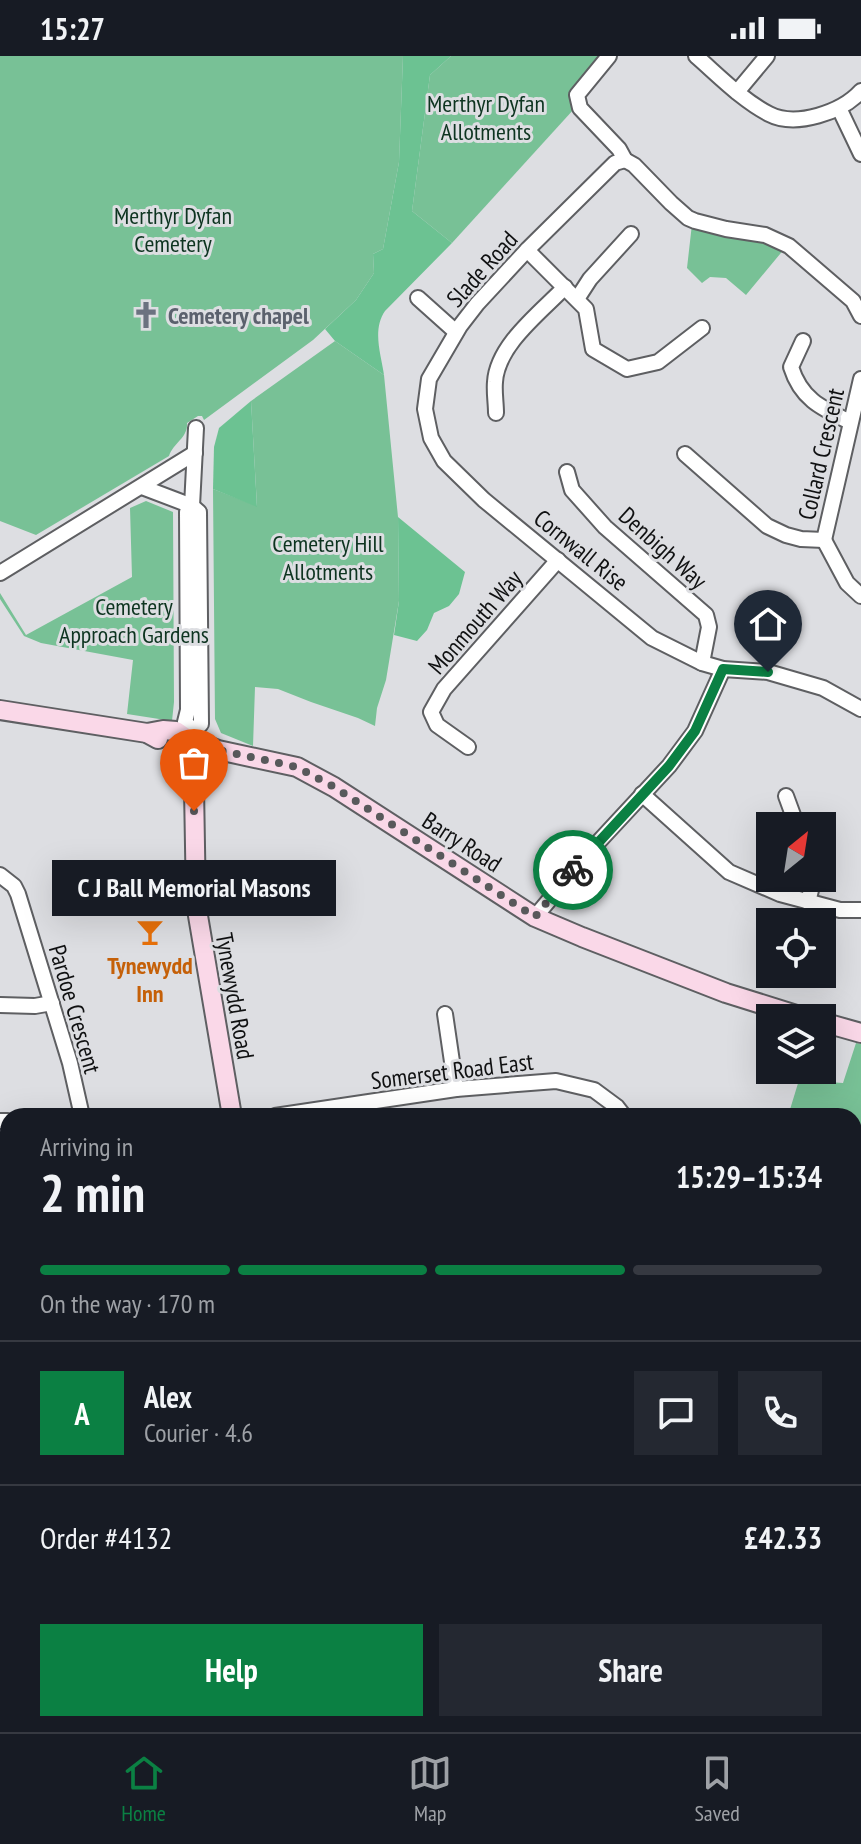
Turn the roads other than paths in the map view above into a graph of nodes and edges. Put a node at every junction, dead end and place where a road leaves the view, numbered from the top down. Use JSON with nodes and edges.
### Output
{"nodes":[{"id":1,"x":609,"y":56,"type":"edge"},
{"id":2,"x":696,"y":56,"type":"edge"},
{"id":3,"x":767,"y":56,"type":"edge"},
{"id":4,"x":861,"y":91,"type":"edge"},
{"id":5,"x":737,"y":92,"type":"junction"},
{"id":6,"x":839,"y":108,"type":"junction"},
{"id":7,"x":861,"y":154,"type":"edge"},
{"id":8,"x":625,"y":160,"type":"junction"},
{"id":9,"x":631,"y":234,"type":"dead end"},
{"id":10,"x":527,"y":250,"type":"junction"},
{"id":11,"x":565,"y":287,"type":"junction"},
{"id":12,"x":418,"y":298,"type":"dead end"},
{"id":13,"x":577,"y":299,"type":"junction"},
{"id":14,"x":861,"y":316,"type":"edge"},
{"id":15,"x":702,"y":328,"type":"dead end"},
{"id":16,"x":456,"y":332,"type":"junction"},
{"id":17,"x":803,"y":341,"type":"dead end"},
{"id":18,"x":861,"y":379,"type":"edge"},
{"id":19,"x":496,"y":413,"type":"dead end"},
{"id":20,"x":850,"y":422,"type":"junction"},
{"id":21,"x":196,"y":428,"type":"dead end"},
{"id":22,"x":431,"y":438,"type":"joint"},
{"id":23,"x":195,"y":453,"type":"junction"},
{"id":24,"x":685,"y":454,"type":"dead end"},
{"id":25,"x":567,"y":472,"type":"dead end"},
{"id":26,"x":142,"y":487,"type":"junction"},
{"id":27,"x":192,"y":506,"type":"junction"},
{"id":28,"x":824,"y":540,"type":"junction"},
{"id":29,"x":558,"y":560,"type":"junction"},
{"id":30,"x":0,"y":573,"type":"edge"},
{"id":31,"x":861,"y":596,"type":"edge"},
{"id":32,"x":702,"y":663,"type":"junction"},
{"id":33,"x":723,"y":669,"type":"junction"},
{"id":34,"x":861,"y":709,"type":"edge"},
{"id":35,"x":0,"y":710,"type":"edge"},
{"id":36,"x":193,"y":740,"type":"junction"},
{"id":37,"x":468,"y":747,"type":"dead end"},
{"id":38,"x":642,"y":794,"type":"junction"},
{"id":39,"x":786,"y":796,"type":"dead end"},
{"id":40,"x":792,"y":812,"type":"edge"},
{"id":41,"x":0,"y":875,"type":"edge"},
{"id":42,"x":810,"y":892,"type":"edge"},
{"id":43,"x":808,"y":902,"type":"junction"},
{"id":44,"x":861,"y":910,"type":"edge"},
{"id":45,"x":535,"y":917,"type":"junction"},
{"id":46,"x":52,"y":1003,"type":"junction"},
{"id":47,"x":761,"y":1004,"type":"edge"},
{"id":48,"x":0,"y":1005,"type":"edge"},
{"id":49,"x":445,"y":1014,"type":"dead end"},
{"id":50,"x":836,"y":1026,"type":"edge"},
{"id":51,"x":861,"y":1033,"type":"edge"},
{"id":52,"x":456,"y":1089,"type":"junction"},
{"id":53,"x":80,"y":1108,"type":"edge"},
{"id":54,"x":231,"y":1108,"type":"edge"},
{"id":55,"x":329,"y":1108,"type":"edge"},
{"id":56,"x":618,"y":1108,"type":"edge"}],
"edges":[{"from":1,"to":8,"type":"street"},
{"from":2,"to":5,"type":"street"},
{"from":3,"to":5,"type":"street"},
{"from":4,"to":6,"type":"street"},
{"from":5,"to":6,"type":"street"},
{"from":6,"to":7,"type":"street"},
{"from":8,"to":10,"type":"street","name":"Slade Road"},
{"from":8,"to":14,"type":"street"},
{"from":9,"to":13,"type":"street"},
{"from":10,"to":11,"type":"street"},
{"from":10,"to":16,"type":"street","name":"Slade Road"},
{"from":11,"to":13,"type":"street"},
{"from":11,"to":19,"type":"street"},
{"from":12,"to":16,"type":"street"},
{"from":13,"to":15,"type":"street"},
{"from":16,"to":22,"type":"street","name":"Slade Road"},
{"from":17,"to":20,"type":"street"},
{"from":18,"to":20,"type":"street","name":"Collard Crescent"},
{"from":20,"to":28,"type":"street","name":"Collard Crescent"},
{"from":21,"to":23,"type":"street"},
{"from":22,"to":29,"type":"street","name":"Cornwall Rise"},
{"from":23,"to":26,"type":"street"},
{"from":23,"to":27,"type":"street"},
{"from":24,"to":28,"type":"street"},
{"from":25,"to":32,"type":"street","name":"Denbigh Way"},
{"from":26,"to":27,"type":"street"},
{"from":26,"to":30,"type":"street"},
{"from":27,"to":36,"type":"street"},
{"from":28,"to":31,"type":"street"},
{"from":29,"to":32,"type":"street","name":"Cornwall Rise"},
{"from":29,"to":37,"type":"street","name":"Monmouth Way"},
{"from":32,"to":33,"type":"street","name":"Cornwall Rise"},
{"from":33,"to":34,"type":"street","name":"Cornwall Rise"},
{"from":33,"to":38,"type":"street"},
{"from":35,"to":36,"type":"street","name":"Barry Road"},
{"from":36,"to":45,"type":"street","name":"Barry Road"},
{"from":36,"to":54,"type":"street","name":"Tynewydd Road"},
{"from":38,"to":43,"type":"street"},
{"from":38,"to":45,"type":"street"},
{"from":39,"to":40,"type":"street"},
{"from":41,"to":46,"type":"street","name":"Pardoe Crescent"},
{"from":42,"to":43,"type":"street"},
{"from":43,"to":44,"type":"street"},
{"from":45,"to":47,"type":"street","name":"Barry Road"},
{"from":46,"to":48,"type":"street"},
{"from":46,"to":53,"type":"street","name":"Pardoe Crescent"},
{"from":49,"to":52,"type":"street"},
{"from":50,"to":51,"type":"street"},
{"from":52,"to":55,"type":"street","name":"Somerset Road East"},
{"from":52,"to":56,"type":"street","name":"Somerset Road East"}]}
